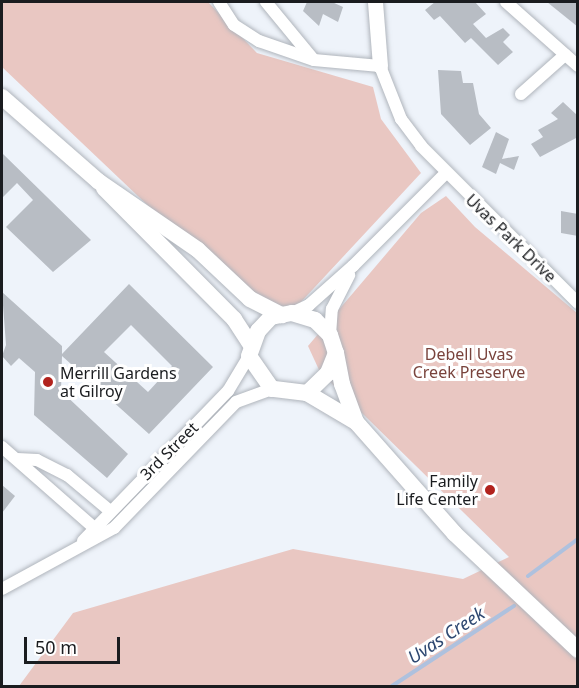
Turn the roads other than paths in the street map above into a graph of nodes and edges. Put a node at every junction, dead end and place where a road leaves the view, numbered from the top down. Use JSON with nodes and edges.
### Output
{"nodes":[{"id":1,"x":219,"y":2,"type":"edge"},
{"id":2,"x":266,"y":2,"type":"edge"},
{"id":3,"x":375,"y":2,"type":"edge"},
{"id":4,"x":506,"y":2,"type":"edge"},
{"id":5,"x":565,"y":55,"type":"junction"},
{"id":6,"x":314,"y":60,"type":"junction"},
{"id":7,"x":380,"y":66,"type":"junction"},
{"id":8,"x":578,"y":66,"type":"edge"},
{"id":9,"x":521,"y":94,"type":"dead end"},
{"id":10,"x":2,"y":97,"type":"edge"},
{"id":11,"x":445,"y":174,"type":"junction"},
{"id":12,"x":98,"y":181,"type":"junction"},
{"id":13,"x":354,"y":266,"type":"junction"},
{"id":14,"x":578,"y":303,"type":"edge"},
{"id":15,"x":287,"y":314,"type":"junction"},
{"id":16,"x":330,"y":334,"type":"junction"},
{"id":17,"x":250,"y":351,"type":"junction"},
{"id":18,"x":336,"y":353,"type":"junction"},
{"id":19,"x":272,"y":389,"type":"junction"},
{"id":20,"x":307,"y":393,"type":"junction"},
{"id":21,"x":356,"y":422,"type":"junction"},
{"id":22,"x":2,"y":447,"type":"edge"},
{"id":23,"x":17,"y":459,"type":"junction"},
{"id":24,"x":110,"y":511,"type":"junction"},
{"id":25,"x":93,"y":527,"type":"junction"},
{"id":26,"x":83,"y":541,"type":"junction"},
{"id":27,"x":2,"y":589,"type":"edge"},
{"id":28,"x":578,"y":650,"type":"edge"}],
"edges":[{"from":1,"to":6,"type":"street"},
{"from":2,"to":6,"type":"street"},
{"from":3,"to":7,"type":"street"},
{"from":4,"to":5,"type":"street"},
{"from":5,"to":8,"type":"street"},
{"from":5,"to":9,"type":"street"},
{"from":6,"to":7,"type":"street"},
{"from":7,"to":11,"type":"street","name":"Uvas Park Drive"},
{"from":10,"to":12,"type":"main road"},
{"from":11,"to":13,"type":"street"},
{"from":11,"to":14,"type":"street","name":"Uvas Park Drive"},
{"from":12,"to":15,"type":"main road"},
{"from":12,"to":17,"type":"main road"},
{"from":13,"to":15,"type":"street"},
{"from":13,"to":16,"type":"street"},
{"from":15,"to":16,"type":"main road"},
{"from":15,"to":17,"type":"main road"},
{"from":16,"to":18,"type":"main road"},
{"from":17,"to":19,"type":"main road"},
{"from":17,"to":24,"type":"street","name":"3rd Street"},
{"from":18,"to":20,"type":"main road"},
{"from":18,"to":21,"type":"main road"},
{"from":19,"to":20,"type":"main road"},
{"from":19,"to":26,"type":"street","name":"3rd Street"},
{"from":20,"to":21,"type":"main road"},
{"from":21,"to":28,"type":"main road"},
{"from":22,"to":23,"type":"street"},
{"from":23,"to":24,"type":"street"},
{"from":23,"to":25,"type":"street"},
{"from":24,"to":25,"type":"street","name":"3rd Street"},
{"from":25,"to":26,"type":"street","name":"3rd Street"},
{"from":26,"to":27,"type":"street","name":"3rd Street"}]}
